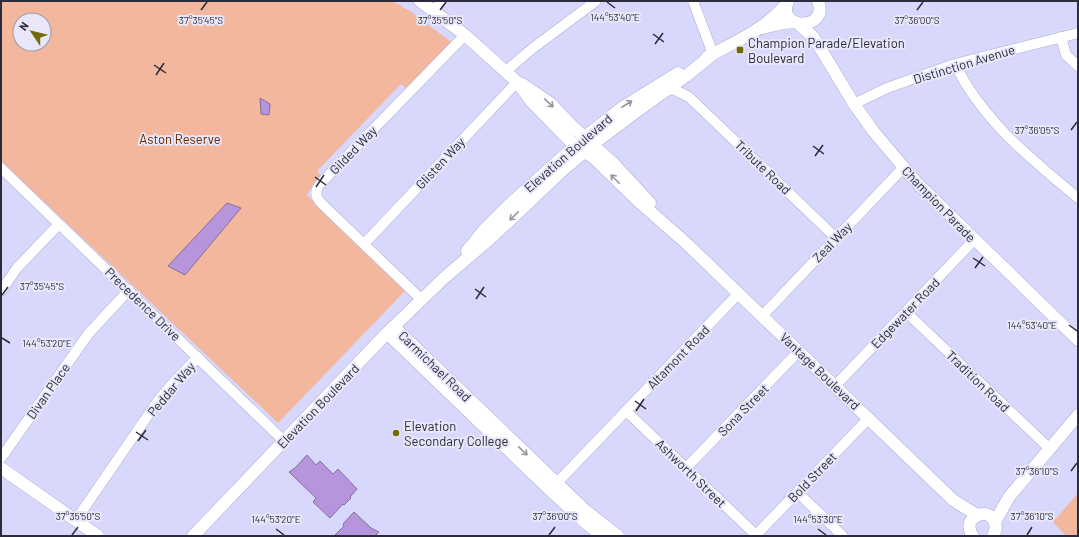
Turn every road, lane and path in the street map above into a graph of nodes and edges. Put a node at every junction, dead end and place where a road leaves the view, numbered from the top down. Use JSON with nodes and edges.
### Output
{"nodes":[{"id":1,"x":420,"y":1,"type":"edge"},
{"id":2,"x":596,"y":1,"type":"edge"},
{"id":3,"x":693,"y":1,"type":"edge"},
{"id":4,"x":828,"y":1,"type":"edge"},
{"id":5,"x":787,"y":2,"type":"edge"},
{"id":6,"x":437,"y":6,"type":"edge"},
{"id":7,"x":818,"y":9,"type":"edge"},
{"id":8,"x":797,"y":23,"type":"junction"},
{"id":9,"x":759,"y":29,"type":"junction"},
{"id":10,"x":1078,"y":33,"type":"edge"},
{"id":11,"x":465,"y":35,"type":"junction"},
{"id":12,"x":1061,"y":38,"type":"junction"},
{"id":13,"x":822,"y":50,"type":"junction"},
{"id":14,"x":714,"y":54,"type":"junction"},
{"id":15,"x":955,"y":64,"type":"junction"},
{"id":16,"x":1078,"y":66,"type":"edge"},
{"id":17,"x":506,"y":71,"type":"junction"},
{"id":18,"x":686,"y":76,"type":"junction"},
{"id":19,"x":517,"y":82,"type":"junction"},
{"id":20,"x":667,"y":89,"type":"junction"},
{"id":21,"x":689,"y":97,"type":"junction"},
{"id":22,"x":854,"y":104,"type":"junction"},
{"id":23,"x":589,"y":140,"type":"junction"},
{"id":24,"x":580,"y":149,"type":"junction"},
{"id":25,"x":1,"y":168,"type":"edge"},
{"id":26,"x":904,"y":168,"type":"junction"},
{"id":27,"x":1078,"y":198,"type":"edge"},
{"id":28,"x":59,"y":224,"type":"junction"},
{"id":29,"x":836,"y":238,"type":"junction"},
{"id":30,"x":974,"y":240,"type":"junction"},
{"id":31,"x":686,"y":243,"type":"junction"},
{"id":32,"x":364,"y":244,"type":"junction"},
{"id":33,"x":129,"y":290,"type":"junction"},
{"id":34,"x":1,"y":291,"type":"edge"},
{"id":35,"x":739,"y":293,"type":"junction"},
{"id":36,"x":421,"y":299,"type":"junction"},
{"id":37,"x":906,"y":312,"type":"junction"},
{"id":38,"x":762,"y":316,"type":"junction"},
{"id":39,"x":391,"y":330,"type":"junction"},
{"id":40,"x":1078,"y":340,"type":"edge"},
{"id":41,"x":799,"y":351,"type":"junction"},
{"id":42,"x":198,"y":357,"type":"junction"},
{"id":43,"x":835,"y":386,"type":"junction"},
{"id":44,"x":626,"y":411,"type":"junction"},
{"id":45,"x":1078,"y":415,"type":"edge"},
{"id":46,"x":869,"y":418,"type":"junction"},
{"id":47,"x":284,"y":441,"type":"junction"},
{"id":48,"x":1050,"y":449,"type":"junction"},
{"id":49,"x":1,"y":458,"type":"edge"},
{"id":50,"x":1,"y":468,"type":"edge"},
{"id":51,"x":686,"y":468,"type":"junction"},
{"id":52,"x":553,"y":487,"type":"junction"},
{"id":53,"x":798,"y":492,"type":"junction"},
{"id":54,"x":1008,"y":498,"type":"junction"},
{"id":55,"x":953,"y":500,"type":"junction"},
{"id":56,"x":981,"y":514,"type":"junction"},
{"id":57,"x":76,"y":520,"type":"junction"},
{"id":58,"x":995,"y":522,"type":"junction"},
{"id":59,"x":971,"y":533,"type":"edge"},
{"id":60,"x":98,"y":536,"type":"edge"},
{"id":61,"x":193,"y":536,"type":"edge"},
{"id":62,"x":603,"y":536,"type":"edge"},
{"id":63,"x":618,"y":536,"type":"edge"},
{"id":64,"x":755,"y":536,"type":"edge"},
{"id":65,"x":843,"y":536,"type":"edge"},
{"id":66,"x":993,"y":536,"type":"edge"}],
"edges":[{"from":1,"to":6,"type":"street","name":"Vantage Boulevard"},
{"from":2,"to":17,"type":"street"},
{"from":3,"to":14,"type":"street"},
{"from":4,"to":7,"type":"street"},
{"from":5,"to":8,"type":"street","name":"Champion Parade"},
{"from":5,"to":9,"type":"street","name":"Elevation Boulevard"},
{"from":6,"to":11,"type":"street","name":"Vantage Boulevard"},
{"from":7,"to":8,"type":"street","name":"Elevation Boulevard"},
{"from":7,"to":13,"type":"street","name":"Champion Parade"},
{"from":8,"to":9,"type":"street","name":"Elevation Boulevard"},
{"from":8,"to":13,"type":"street","name":"Champion Parade"},
{"from":9,"to":14,"type":"street","name":"Elevation Boulevard"},
{"from":10,"to":12,"type":"street","name":"Distinction Avenue"},
{"from":11,"to":17,"type":"street","name":"Vantage Boulevard"},
{"from":11,"to":32,"type":"street","name":"Gilded Way"},
{"from":12,"to":15,"type":"street","name":"Distinction Avenue"},
{"from":12,"to":16,"type":"street"},
{"from":13,"to":22,"type":"street","name":"Champion Parade"},
{"from":14,"to":18,"type":"street","name":"Elevation Boulevard"},
{"from":23,"to":14,"type":"street","name":"Elevation Boulevard","one_way":true},
{"from":15,"to":22,"type":"street","name":"Distinction Avenue"},
{"from":15,"to":27,"type":"street"},
{"from":17,"to":19,"type":"street","name":"Vantage Boulevard"},
{"from":18,"to":20,"type":"street","name":"Elevation Boulevard"},
{"from":18,"to":21,"type":"street"},
{"from":19,"to":23,"type":"street","name":"Vantage Boulevard","one_way":true},
{"from":19,"to":24,"type":"street","name":"Vantage Boulevard"},
{"from":19,"to":32,"type":"street","name":"Glisten Way"},
{"from":20,"to":21,"type":"street"},
{"from":20,"to":23,"type":"street","name":"Elevation Boulevard"},
{"from":21,"to":29,"type":"street","name":"Tribute Road"},
{"from":22,"to":26,"type":"street","name":"Champion Parade"},
{"from":23,"to":24,"type":"street","name":"Elevation Boulevard"},
{"from":23,"to":31,"type":"street","name":"Vantage Boulevard"},
{"from":31,"to":24,"type":"street","name":"Vantage Boulevard","one_way":true},
{"from":24,"to":36,"type":"street","name":"Elevation Boulevard"},
{"from":25,"to":28,"type":"street","name":"Precedence Drive"},
{"from":26,"to":29,"type":"street","name":"Zeal Way"},
{"from":26,"to":30,"type":"street","name":"Champion Parade"},
{"from":28,"to":33,"type":"street","name":"Precedence Drive"},
{"from":28,"to":34,"type":"street"},
{"from":29,"to":38,"type":"street","name":"Zeal Way"},
{"from":30,"to":37,"type":"street","name":"Edgewater Road"},
{"from":30,"to":40,"type":"street","name":"Champion Parade"},
{"from":31,"to":35,"type":"street","name":"Vantage Boulevard"},
{"from":32,"to":36,"type":"street","name":"Gilded Way"},
{"from":33,"to":42,"type":"street","name":"Precedence Drive"},
{"from":33,"to":49,"type":"street","name":"Divan Place"},
{"from":35,"to":38,"type":"street","name":"Vantage Boulevard"},
{"from":35,"to":44,"type":"street","name":"Altamont Road"},
{"from":36,"to":39,"type":"street","name":"Elevation Boulevard"},
{"from":37,"to":43,"type":"street","name":"Edgewater Road"},
{"from":37,"to":48,"type":"street","name":"Tradition Road"},
{"from":38,"to":41,"type":"street","name":"Vantage Boulevard"},
{"from":39,"to":47,"type":"street","name":"Elevation Boulevard"},
{"from":39,"to":52,"type":"street","name":"Carmichael Road"},
{"from":41,"to":43,"type":"street","name":"Vantage Boulevard"},
{"from":41,"to":51,"type":"street","name":"Sona Street"},
{"from":42,"to":47,"type":"street","name":"Precedence Drive"},
{"from":42,"to":57,"type":"street","name":"Peddar Way"},
{"from":43,"to":46,"type":"street","name":"Vantage Boulevard"},
{"from":44,"to":51,"type":"street","name":"Ashworth Street"},
{"from":44,"to":52,"type":"street","name":"Altamont Road"},
{"from":45,"to":48,"type":"street"},
{"from":46,"to":53,"type":"street","name":"Bold Street"},
{"from":46,"to":55,"type":"street","name":"Vantage Boulevard"},
{"from":47,"to":61,"type":"street","name":"Elevation Boulevard"},
{"from":48,"to":54,"type":"street"},
{"from":50,"to":57,"type":"street"},
{"from":51,"to":64,"type":"street","name":"Ashworth Street"},
{"from":52,"to":62,"type":"street","name":"Carmichael Road"},
{"from":52,"to":63,"type":"street","name":"Carmichael Road"},
{"from":53,"to":64,"type":"street","name":"Bold Street"},
{"from":53,"to":65,"type":"street"},
{"from":54,"to":56,"type":"street"},
{"from":54,"to":58,"type":"street"},
{"from":55,"to":56,"type":"street","name":"Vantage Boulevard"},
{"from":55,"to":59,"type":"street","name":"Vantage Boulevard"},
{"from":56,"to":58,"type":"street","name":"Vantage Boulevard"},
{"from":56,"to":59,"type":"street"},
{"from":57,"to":60,"type":"street"},
{"from":58,"to":66,"type":"street"}]}
